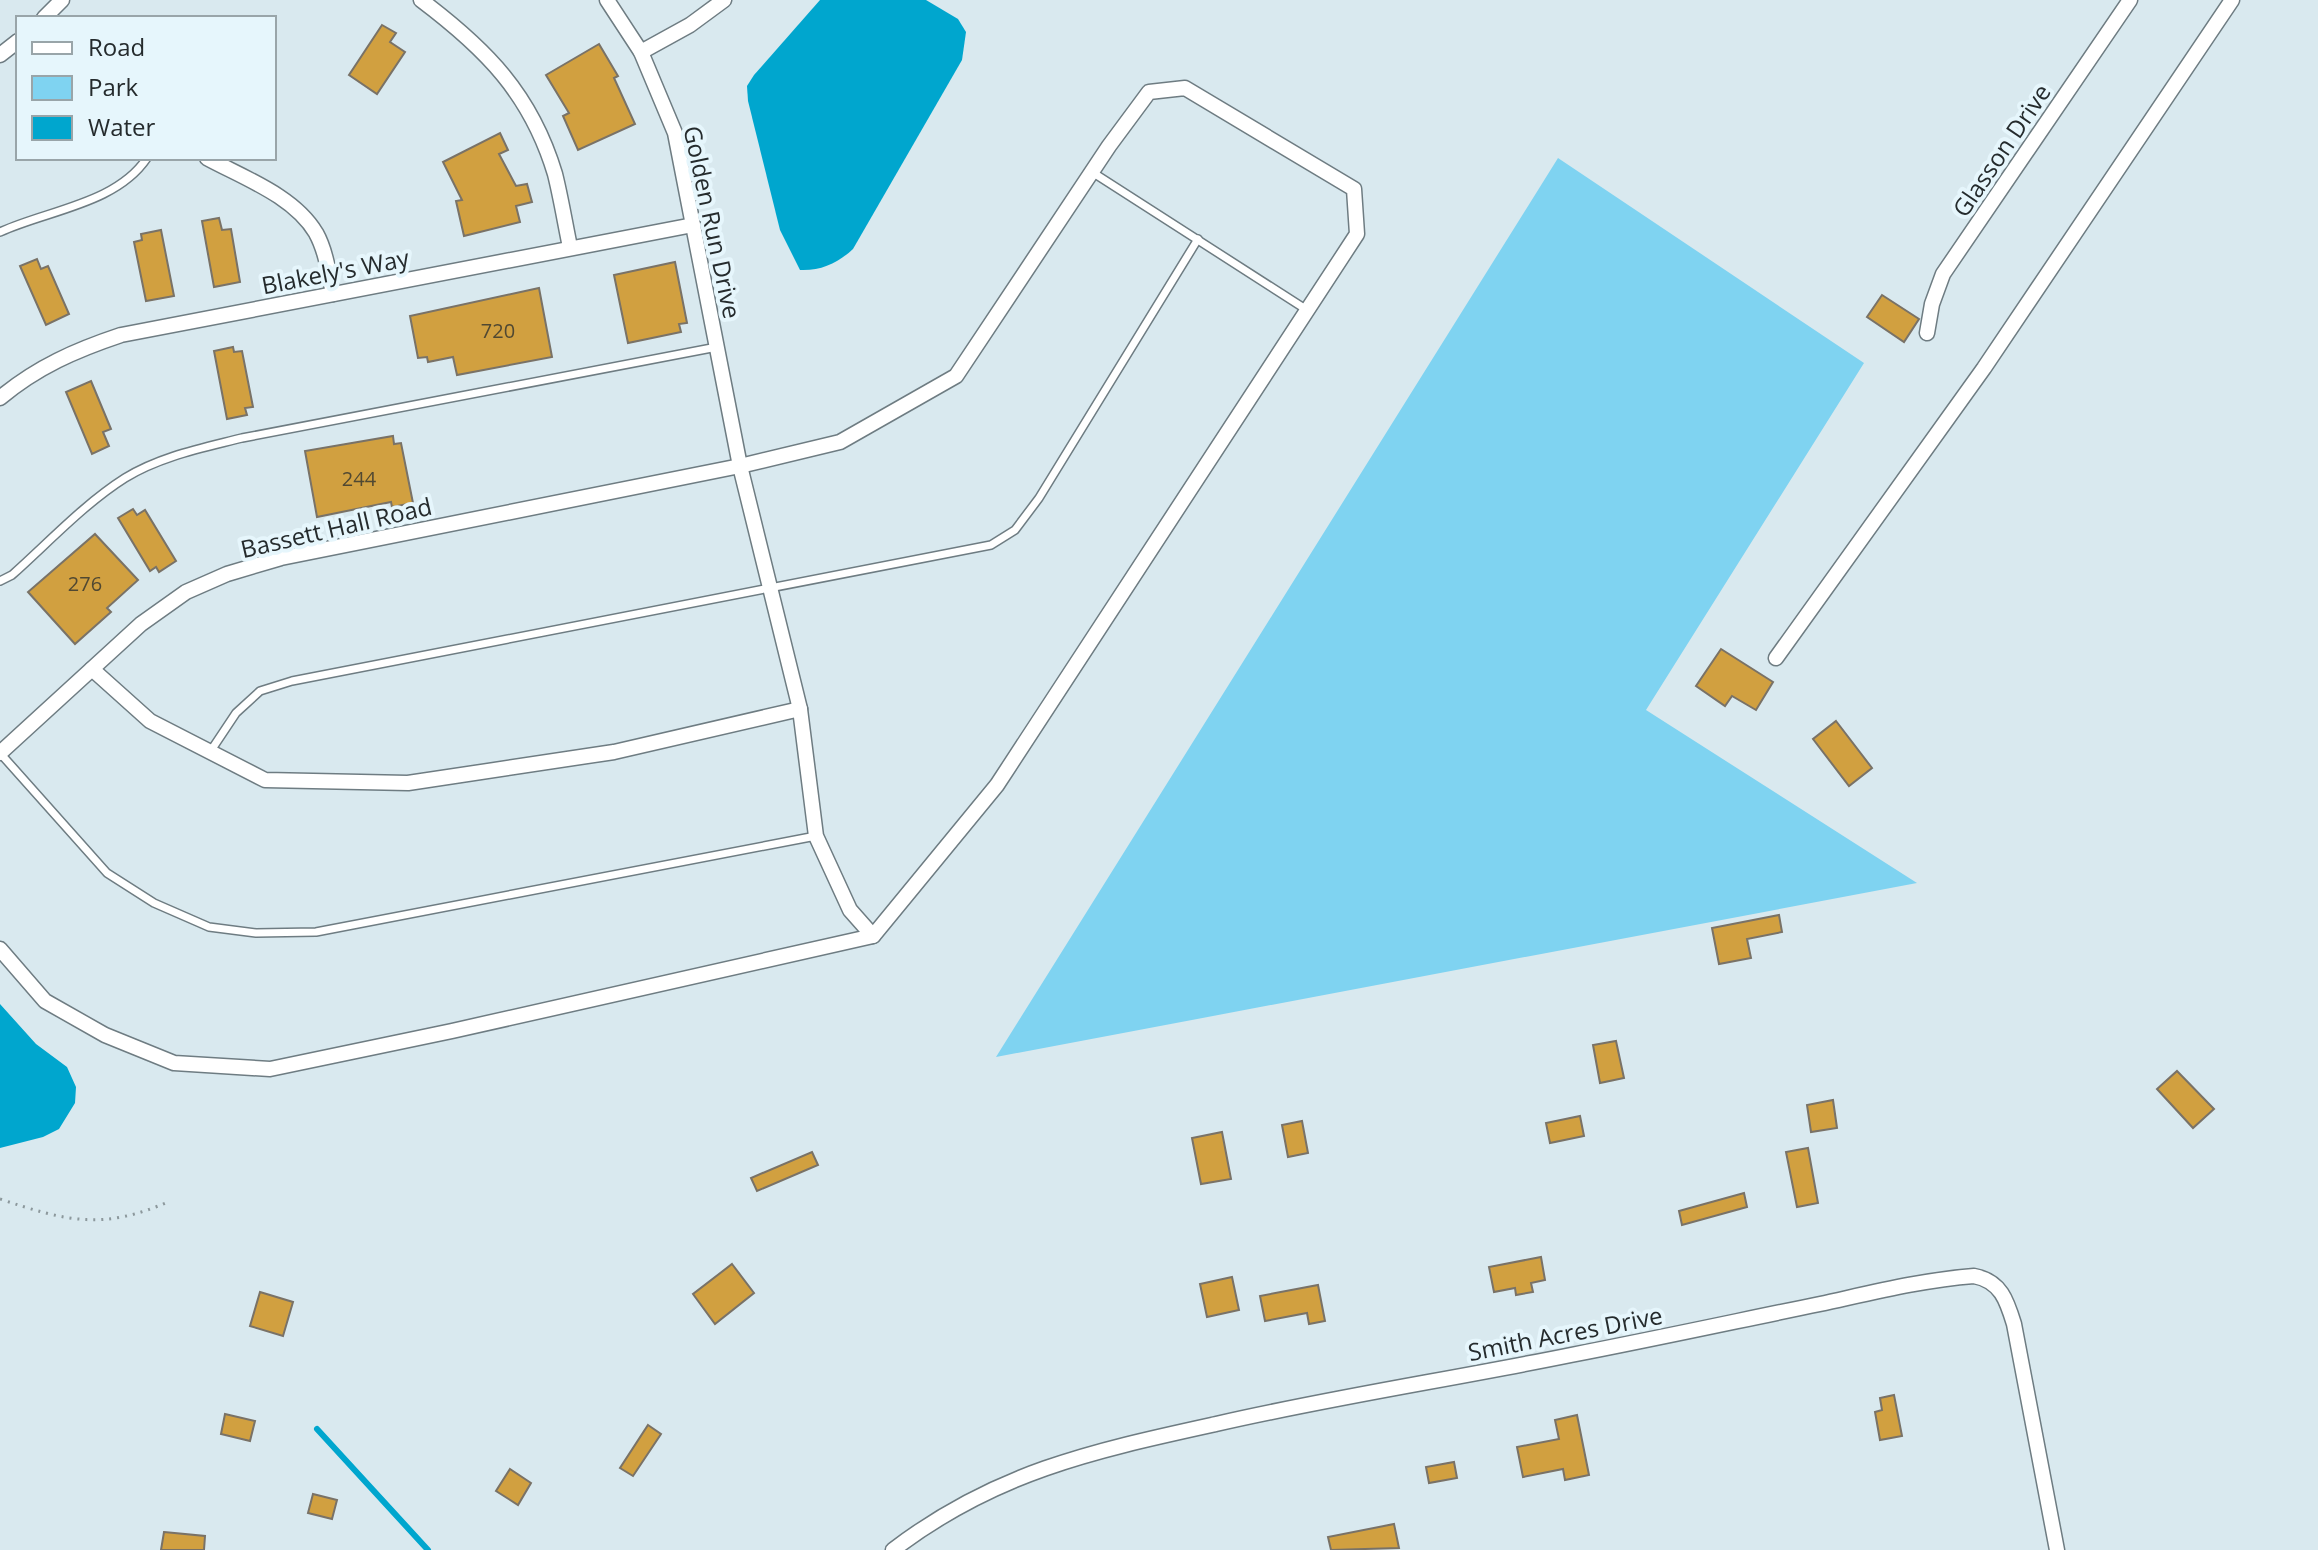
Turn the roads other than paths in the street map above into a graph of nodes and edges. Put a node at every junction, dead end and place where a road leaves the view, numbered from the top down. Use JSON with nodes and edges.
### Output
{"nodes":[{"id":1,"x":62,"y":0,"type":"edge"},
{"id":2,"x":421,"y":0,"type":"edge"},
{"id":3,"x":607,"y":0,"type":"edge"},
{"id":4,"x":724,"y":0,"type":"edge"},
{"id":5,"x":2130,"y":0,"type":"edge"},
{"id":6,"x":2232,"y":0,"type":"edge"},
{"id":7,"x":46,"y":16,"type":"edge"},
{"id":8,"x":16,"y":43,"type":"edge"},
{"id":9,"x":641,"y":52,"type":"junction"},
{"id":10,"x":0,"y":55,"type":"edge"},
{"id":11,"x":146,"y":160,"type":"edge"},
{"id":12,"x":210,"y":160,"type":"edge"},
{"id":13,"x":1092,"y":172,"type":"junction"},
{"id":14,"x":693,"y":225,"type":"junction"},
{"id":15,"x":0,"y":232,"type":"edge"},
{"id":16,"x":1198,"y":239,"type":"junction"},
{"id":17,"x":570,"y":247,"type":"junction"},
{"id":18,"x":333,"y":294,"type":"junction"},
{"id":19,"x":1307,"y":310,"type":"junction"},
{"id":20,"x":1927,"y":333,"type":"dead end"},
{"id":21,"x":717,"y":347,"type":"junction"},
{"id":22,"x":0,"y":398,"type":"edge"},
{"id":23,"x":740,"y":466,"type":"junction"},
{"id":24,"x":0,"y":581,"type":"edge"},
{"id":25,"x":771,"y":589,"type":"junction"},
{"id":26,"x":1776,"y":658,"type":"dead end"},
{"id":27,"x":92,"y":669,"type":"junction"},
{"id":28,"x":800,"y":709,"type":"junction"},
{"id":29,"x":210,"y":752,"type":"junction"},
{"id":30,"x":0,"y":753,"type":"edge"},
{"id":31,"x":816,"y":836,"type":"junction"},
{"id":32,"x":873,"y":936,"type":"junction"},
{"id":33,"x":0,"y":949,"type":"edge"},
{"id":34,"x":893,"y":1550,"type":"edge"},
{"id":35,"x":2057,"y":1550,"type":"edge"}],
"edges":[{"from":1,"to":7,"type":"street"},
{"from":2,"to":17,"type":"street"},
{"from":3,"to":9,"type":"street","name":"Golden Run Drive"},
{"from":4,"to":9,"type":"street"},
{"from":5,"to":20,"type":"street","name":"Glasson Drive"},
{"from":6,"to":26,"type":"street"},
{"from":8,"to":10,"type":"street"},
{"from":9,"to":14,"type":"street","name":"Golden Run Drive"},
{"from":11,"to":15,"type":"lane"},
{"from":12,"to":18,"type":"street"},
{"from":13,"to":16,"type":"lane"},
{"from":13,"to":19,"type":"street","name":"Bassett Hall Road"},
{"from":13,"to":23,"type":"street","name":"Bassett Hall Road"},
{"from":14,"to":17,"type":"street","name":"Blakely's Way"},
{"from":14,"to":21,"type":"street","name":"Golden Run Drive"},
{"from":16,"to":19,"type":"lane"},
{"from":16,"to":25,"type":"lane"},
{"from":17,"to":18,"type":"street","name":"Blakely's Way"},
{"from":18,"to":22,"type":"street","name":"Blakely's Way"},
{"from":19,"to":32,"type":"street"},
{"from":21,"to":23,"type":"street","name":"Golden Run Drive"},
{"from":21,"to":24,"type":"lane"},
{"from":23,"to":25,"type":"street","name":"Golden Run Drive"},
{"from":23,"to":27,"type":"street","name":"Bassett Hall Road"},
{"from":25,"to":28,"type":"street","name":"Golden Run Drive"},
{"from":25,"to":29,"type":"lane"},
{"from":27,"to":29,"type":"street"},
{"from":27,"to":30,"type":"street","name":"Bassett Hall Road"},
{"from":28,"to":29,"type":"street"},
{"from":28,"to":31,"type":"street","name":"Golden Run Drive"},
{"from":30,"to":31,"type":"lane"},
{"from":31,"to":32,"type":"street","name":"Golden Run Drive"},
{"from":32,"to":33,"type":"street"},
{"from":34,"to":35,"type":"street","name":"Smith Acres Drive"}]}
